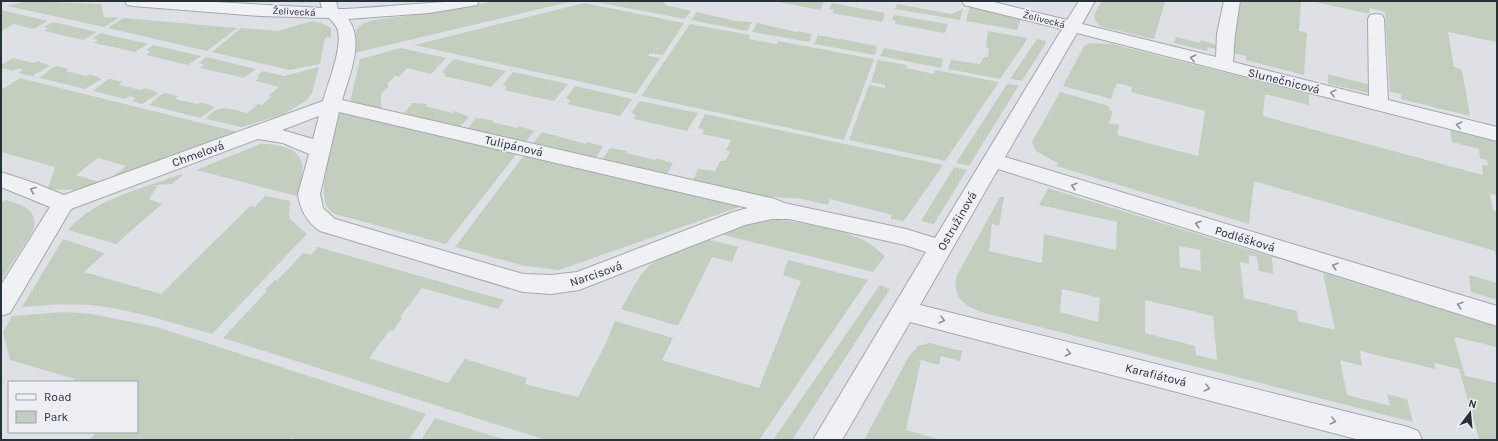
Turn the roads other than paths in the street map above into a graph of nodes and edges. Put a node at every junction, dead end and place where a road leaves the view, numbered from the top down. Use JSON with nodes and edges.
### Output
{"nodes":[{"id":1,"x":133,"y":1,"type":"edge"},
{"id":2,"x":470,"y":1,"type":"edge"},
{"id":3,"x":970,"y":1,"type":"edge"},
{"id":4,"x":1087,"y":1,"type":"edge"},
{"id":5,"x":1232,"y":1,"type":"edge"},
{"id":6,"x":331,"y":8,"type":"edge"},
{"id":7,"x":1376,"y":19,"type":"dead end"},
{"id":8,"x":1070,"y":27,"type":"junction"},
{"id":9,"x":1224,"y":66,"type":"junction"},
{"id":10,"x":332,"y":104,"type":"junction"},
{"id":11,"x":1379,"y":105,"type":"junction"},
{"id":12,"x":256,"y":132,"type":"junction"},
{"id":13,"x":1497,"y":134,"type":"edge"},
{"id":14,"x":320,"y":151,"type":"junction"},
{"id":15,"x":993,"y":160,"type":"junction"},
{"id":16,"x":1,"y":179,"type":"edge"},
{"id":17,"x":63,"y":204,"type":"junction"},
{"id":18,"x":789,"y":211,"type":"junction"},
{"id":19,"x":941,"y":248,"type":"junction"},
{"id":20,"x":1,"y":306,"type":"edge"},
{"id":21,"x":904,"y":311,"type":"junction"},
{"id":22,"x":1497,"y":316,"type":"edge"},
{"id":23,"x":827,"y":440,"type":"edge"},
{"id":24,"x":1408,"y":440,"type":"edge"}],
"edges":[{"from":1,"to":6,"type":"street","name":"Želivecká"},
{"from":2,"to":6,"type":"street","name":"Želivecká"},
{"from":3,"to":8,"type":"street","name":"Želivecká"},
{"from":4,"to":8,"type":"street","name":"Ostružinová"},
{"from":5,"to":9,"type":"street"},
{"from":6,"to":10,"type":"street"},
{"from":7,"to":11,"type":"street"},
{"from":9,"to":8,"type":"street","name":"Slunečnicová","one_way":true},
{"from":8,"to":15,"type":"street","name":"Ostružinová"},
{"from":11,"to":9,"type":"street","name":"Slunečnicová","one_way":true},
{"from":10,"to":12,"type":"street","name":"Chmelová"},
{"from":10,"to":14,"type":"street","name":"Narcisová"},
{"from":10,"to":18,"type":"street","name":"Tulipánová"},
{"from":13,"to":11,"type":"street","name":"Slunečnicová","one_way":true},
{"from":12,"to":14,"type":"street"},
{"from":12,"to":17,"type":"street","name":"Chmelová"},
{"from":14,"to":18,"type":"street","name":"Narcisová"},
{"from":15,"to":19,"type":"street","name":"Ostružinová"},
{"from":22,"to":15,"type":"street","name":"Podléšková","one_way":true},
{"from":17,"to":16,"type":"street","one_way":true},
{"from":17,"to":20,"type":"street"},
{"from":18,"to":19,"type":"street","name":"Narcisová"},
{"from":19,"to":21,"type":"street","name":"Ostružinová"},
{"from":21,"to":23,"type":"street","name":"Ostružinová"},
{"from":21,"to":24,"type":"street","name":"Karafiátová","one_way":true}]}
